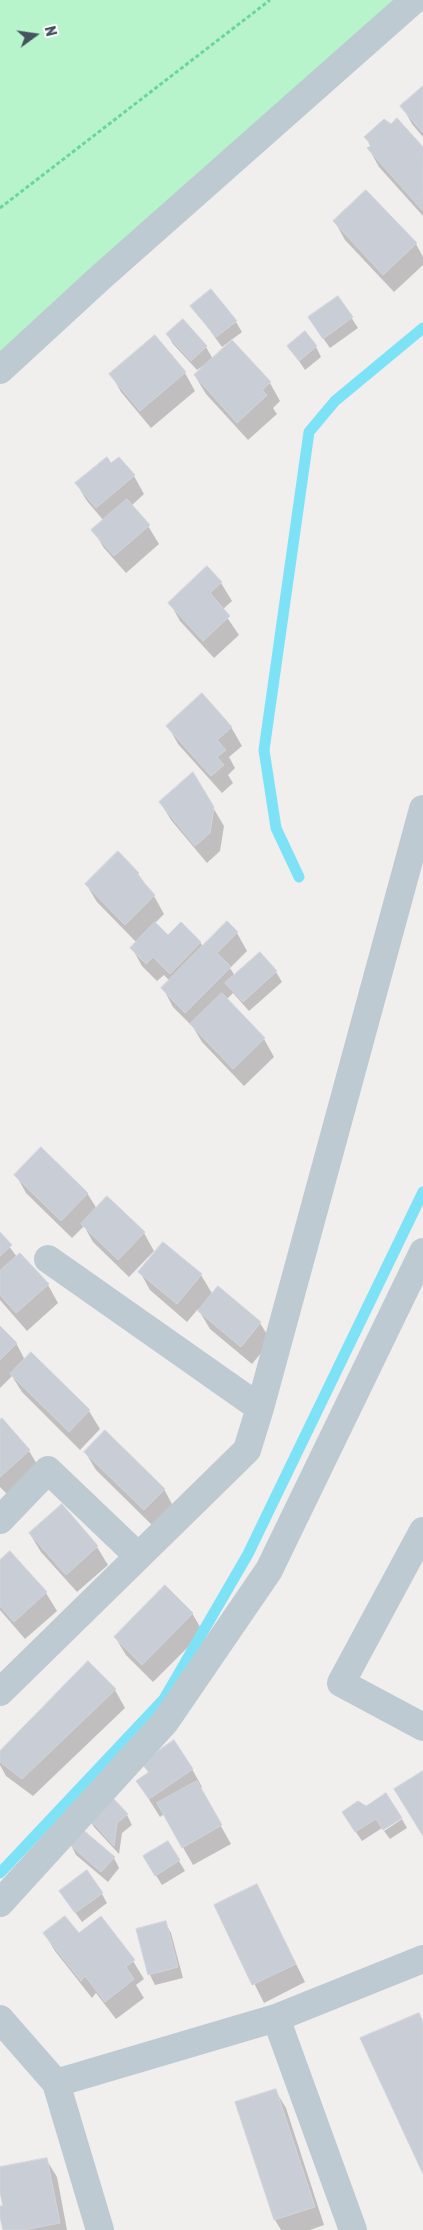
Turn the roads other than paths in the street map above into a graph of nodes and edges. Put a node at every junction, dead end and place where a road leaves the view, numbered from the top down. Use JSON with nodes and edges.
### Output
{"nodes":[{"id":1,"x":414,"y":0,"type":"edge"},
{"id":2,"x":0,"y":370,"type":"edge"},
{"id":3,"x":423,"y":809,"type":"edge"},
{"id":4,"x":423,"y":1252,"type":"edge"},
{"id":5,"x":48,"y":1259,"type":"dead end"},
{"id":6,"x":260,"y":1408,"type":"junction"},
{"id":7,"x":0,"y":1520,"type":"edge"},
{"id":8,"x":423,"y":1531,"type":"edge"},
{"id":9,"x":138,"y":1556,"type":"junction"},
{"id":10,"x":0,"y":1692,"type":"edge"},
{"id":11,"x":423,"y":1727,"type":"edge"},
{"id":12,"x":0,"y":1903,"type":"edge"},
{"id":13,"x":423,"y":1958,"type":"edge"},
{"id":14,"x":276,"y":2018,"type":"junction"},
{"id":15,"x":0,"y":2019,"type":"edge"},
{"id":16,"x":56,"y":2083,"type":"junction"},
{"id":17,"x":100,"y":2230,"type":"edge"},
{"id":18,"x":353,"y":2230,"type":"edge"}],
"edges":[{"from":1,"to":2,"type":"street"},
{"from":3,"to":6,"type":"street"},
{"from":4,"to":12,"type":"street"},
{"from":5,"to":6,"type":"street"},
{"from":6,"to":9,"type":"street"},
{"from":7,"to":9,"type":"street"},
{"from":8,"to":11,"type":"street"},
{"from":9,"to":10,"type":"street"},
{"from":13,"to":14,"type":"street"},
{"from":14,"to":16,"type":"street"},
{"from":14,"to":18,"type":"street"},
{"from":15,"to":16,"type":"street"},
{"from":16,"to":17,"type":"street"}]}
